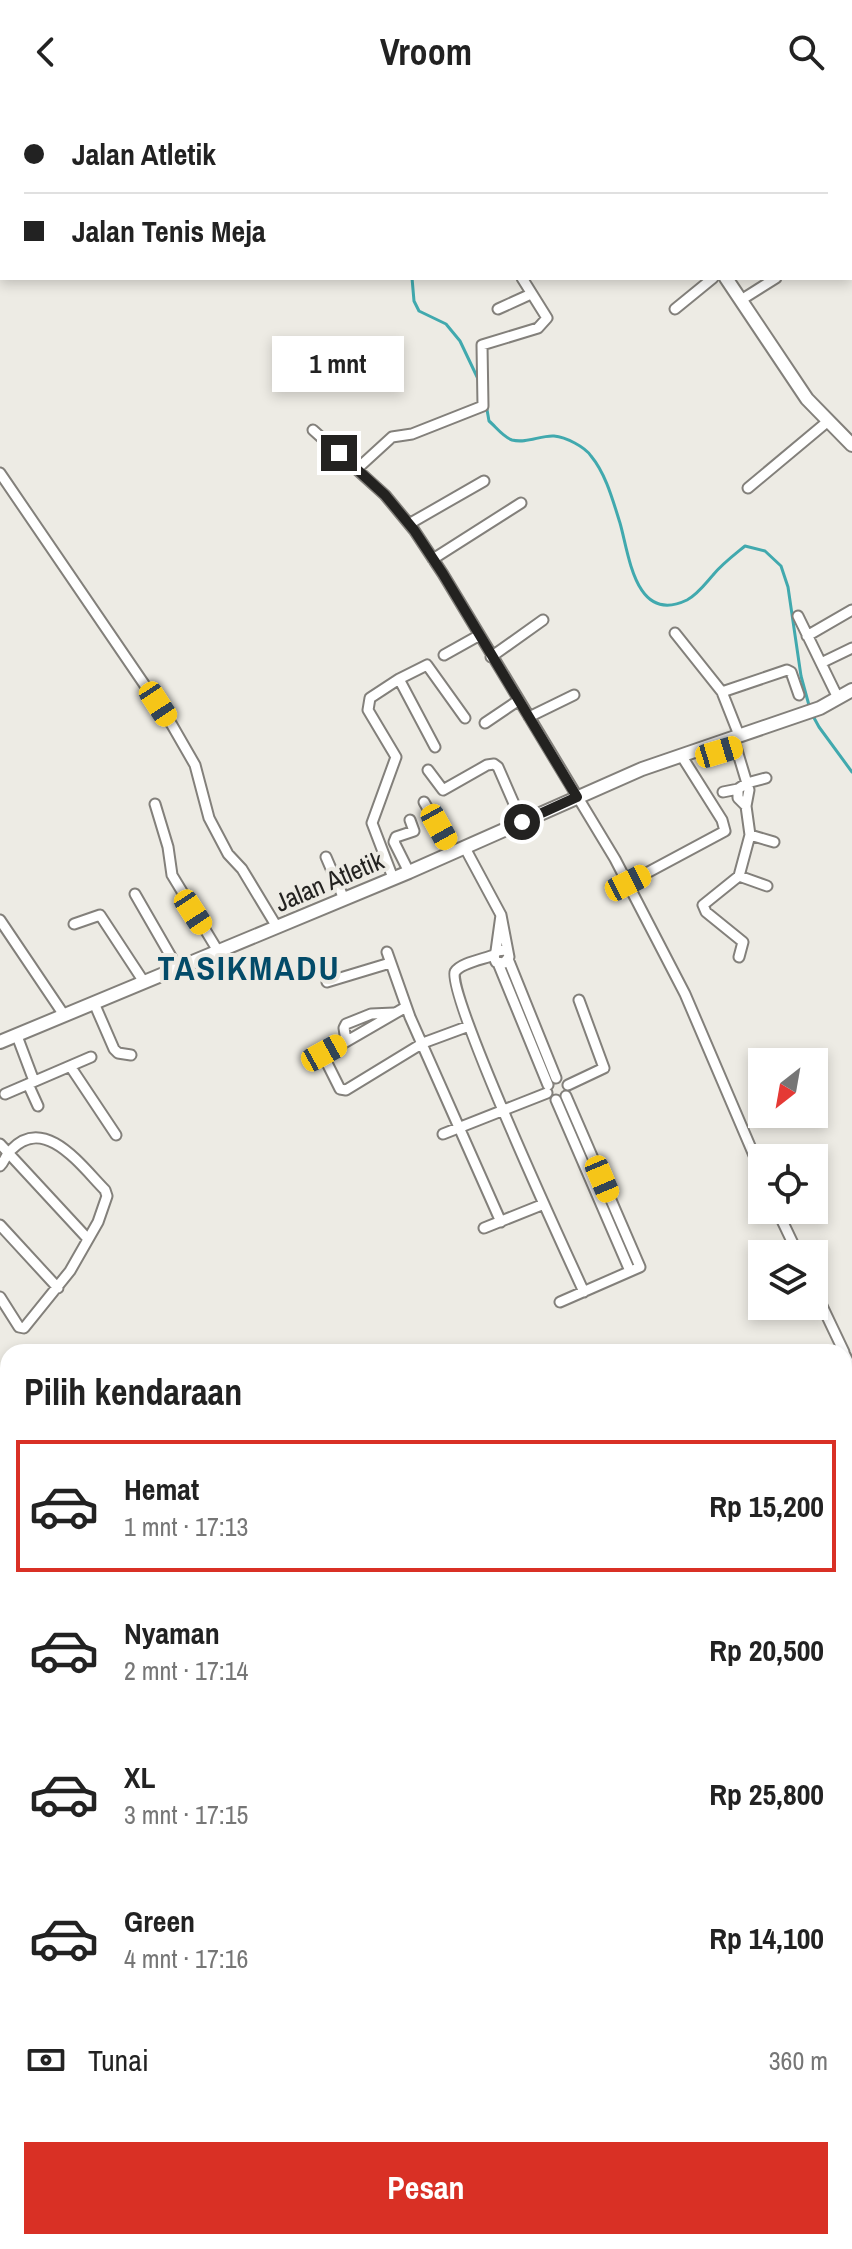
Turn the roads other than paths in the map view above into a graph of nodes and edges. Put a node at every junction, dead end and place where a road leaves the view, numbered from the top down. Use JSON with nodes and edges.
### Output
{"nodes":[{"id":1,"x":523,"y":280,"type":"edge"},
{"id":2,"x":711,"y":280,"type":"edge"},
{"id":3,"x":727,"y":280,"type":"edge"},
{"id":4,"x":773,"y":280,"type":"edge"},
{"id":5,"x":531,"y":294,"type":"junction"},
{"id":6,"x":741,"y":300,"type":"junction"},
{"id":7,"x":498,"y":309,"type":"dead end"},
{"id":8,"x":675,"y":309,"type":"dead end"},
{"id":9,"x":827,"y":422,"type":"junction"},
{"id":10,"x":313,"y":430,"type":"dead end"},
{"id":11,"x":852,"y":445,"type":"edge"},
{"id":12,"x":357,"y":469,"type":"junction"},
{"id":13,"x":0,"y":473,"type":"edge"},
{"id":14,"x":484,"y":481,"type":"dead end"},
{"id":15,"x":748,"y":488,"type":"dead end"},
{"id":16,"x":521,"y":503,"type":"dead end"},
{"id":17,"x":409,"y":524,"type":"junction"},
{"id":18,"x":433,"y":559,"type":"junction"},
{"id":19,"x":852,"y":610,"type":"edge"},
{"id":20,"x":798,"y":616,"type":"dead end"},
{"id":21,"x":543,"y":620,"type":"dead end"},
{"id":22,"x":675,"y":633,"type":"dead end"},
{"id":23,"x":478,"y":636,"type":"junction"},
{"id":24,"x":807,"y":636,"type":"junction"},
{"id":25,"x":852,"y":648,"type":"edge"},
{"id":26,"x":444,"y":655,"type":"dead end"},
{"id":27,"x":491,"y":657,"type":"junction"},
{"id":28,"x":821,"y":663,"type":"junction"},
{"id":29,"x":399,"y":679,"type":"junction"},
{"id":30,"x":852,"y":690,"type":"edge"},
{"id":31,"x":722,"y":692,"type":"junction"},
{"id":32,"x":574,"y":695,"type":"dead end"},
{"id":33,"x":799,"y":695,"type":"dead end"},
{"id":34,"x":838,"y":698,"type":"junction"},
{"id":35,"x":519,"y":700,"type":"junction"},
{"id":36,"x":529,"y":717,"type":"junction"},
{"id":37,"x":465,"y":718,"type":"dead end"},
{"id":38,"x":485,"y":723,"type":"dead end"},
{"id":39,"x":736,"y":740,"type":"junction"},
{"id":40,"x":435,"y":747,"type":"dead end"},
{"id":41,"x":719,"y":752,"type":"dead end"},
{"id":42,"x":681,"y":755,"type":"junction"},
{"id":43,"x":428,"y":770,"type":"dead end"},
{"id":44,"x":766,"y":778,"type":"dead end"},
{"id":45,"x":742,"y":786,"type":"junction"},
{"id":46,"x":723,"y":792,"type":"dead end"},
{"id":47,"x":577,"y":797,"type":"junction"},
{"id":48,"x":424,"y":802,"type":"dead end"},
{"id":49,"x":155,"y":804,"type":"dead end"},
{"id":50,"x":410,"y":820,"type":"dead end"},
{"id":51,"x":522,"y":822,"type":"junction"},
{"id":52,"x":750,"y":835,"type":"junction"},
{"id":53,"x":774,"y":842,"type":"dead end"},
{"id":54,"x":459,"y":850,"type":"junction"},
{"id":55,"x":326,"y":857,"type":"dead end"},
{"id":56,"x":409,"y":872,"type":"junction"},
{"id":57,"x":739,"y":876,"type":"junction"},
{"id":58,"x":393,"y":878,"type":"junction"},
{"id":59,"x":628,"y":883,"type":"junction"},
{"id":60,"x":767,"y":886,"type":"dead end"},
{"id":61,"x":135,"y":894,"type":"dead end"},
{"id":62,"x":344,"y":899,"type":"junction"},
{"id":63,"x":0,"y":920,"type":"edge"},
{"id":64,"x":74,"y":924,"type":"dead end"},
{"id":65,"x":277,"y":927,"type":"junction"},
{"id":66,"x":218,"y":951,"type":"junction"},
{"id":67,"x":387,"y":952,"type":"dead end"},
{"id":68,"x":500,"y":956,"type":"junction"},
{"id":69,"x":739,"y":957,"type":"dead end"},
{"id":70,"x":390,"y":963,"type":"junction"},
{"id":71,"x":177,"y":967,"type":"junction"},
{"id":72,"x":144,"y":982,"type":"junction"},
{"id":73,"x":327,"y":982,"type":"dead end"},
{"id":74,"x":579,"y":1000,"type":"dead end"},
{"id":75,"x":94,"y":1003,"type":"junction"},
{"id":76,"x":406,"y":1007,"type":"junction"},
{"id":77,"x":64,"y":1015,"type":"junction"},
{"id":78,"x":469,"y":1026,"type":"junction"},
{"id":79,"x":17,"y":1036,"type":"junction"},
{"id":80,"x":0,"y":1042,"type":"edge"},
{"id":81,"x":423,"y":1043,"type":"junction"},
{"id":82,"x":131,"y":1055,"type":"dead end"},
{"id":83,"x":91,"y":1057,"type":"dead end"},
{"id":84,"x":70,"y":1066,"type":"junction"},
{"id":85,"x":31,"y":1082,"type":"junction"},
{"id":86,"x":555,"y":1090,"type":"junction"},
{"id":87,"x":5,"y":1094,"type":"dead end"},
{"id":88,"x":38,"y":1106,"type":"dead end"},
{"id":89,"x":504,"y":1111,"type":"junction"},
{"id":90,"x":460,"y":1128,"type":"junction"},
{"id":91,"x":443,"y":1134,"type":"dead end"},
{"id":92,"x":116,"y":1135,"type":"dead end"},
{"id":93,"x":0,"y":1144,"type":"edge"},
{"id":94,"x":749,"y":1144,"type":"edge"},
{"id":95,"x":4,"y":1154,"type":"edge"},
{"id":96,"x":0,"y":1166,"type":"edge"},
{"id":97,"x":602,"y":1179,"type":"junction"},
{"id":98,"x":592,"y":1184,"type":"junction"},
{"id":99,"x":544,"y":1204,"type":"junction"},
{"id":100,"x":501,"y":1222,"type":"junction"},
{"id":101,"x":0,"y":1225,"type":"edge"},
{"id":102,"x":484,"y":1228,"type":"dead end"},
{"id":103,"x":88,"y":1239,"type":"junction"},
{"id":104,"x":630,"y":1271,"type":"junction"},
{"id":105,"x":58,"y":1288,"type":"junction"},
{"id":106,"x":584,"y":1292,"type":"junction"},
{"id":107,"x":0,"y":1297,"type":"edge"},
{"id":108,"x":560,"y":1302,"type":"dead end"},
{"id":109,"x":828,"y":1318,"type":"edge"},
{"id":110,"x":840,"y":1344,"type":"edge"}],
"edges":[{"from":1,"to":5,"type":"street"},
{"from":2,"to":8,"type":"street"},
{"from":3,"to":6,"type":"street"},
{"from":4,"to":6,"type":"street"},
{"from":5,"to":7,"type":"street"},
{"from":5,"to":12,"type":"street"},
{"from":6,"to":9,"type":"street"},
{"from":9,"to":11,"type":"street"},
{"from":9,"to":15,"type":"street"},
{"from":10,"to":12,"type":"street"},
{"from":12,"to":17,"type":"street"},
{"from":13,"to":65,"type":"street"},
{"from":14,"to":17,"type":"street"},
{"from":16,"to":18,"type":"street"},
{"from":17,"to":18,"type":"street"},
{"from":18,"to":23,"type":"street"},
{"from":19,"to":24,"type":"street"},
{"from":20,"to":24,"type":"street"},
{"from":21,"to":27,"type":"street"},
{"from":22,"to":31,"type":"street"},
{"from":23,"to":26,"type":"street"},
{"from":23,"to":27,"type":"street"},
{"from":24,"to":28,"type":"street"},
{"from":25,"to":28,"type":"street"},
{"from":27,"to":35,"type":"street"},
{"from":28,"to":34,"type":"street"},
{"from":29,"to":37,"type":"street"},
{"from":29,"to":40,"type":"street"},
{"from":29,"to":58,"type":"street"},
{"from":30,"to":34,"type":"street","name":"Jalan Atletik"},
{"from":31,"to":33,"type":"street"},
{"from":31,"to":39,"type":"street"},
{"from":32,"to":36,"type":"street"},
{"from":34,"to":39,"type":"street","name":"Jalan Atletik"},
{"from":35,"to":36,"type":"street"},
{"from":35,"to":38,"type":"street"},
{"from":36,"to":47,"type":"street"},
{"from":39,"to":41,"type":"street"},
{"from":39,"to":42,"type":"street","name":"Jalan Atletik"},
{"from":39,"to":45,"type":"street"},
{"from":42,"to":47,"type":"street","name":"Jalan Atletik"},
{"from":42,"to":59,"type":"street"},
{"from":43,"to":51,"type":"street"},
{"from":44,"to":45,"type":"street"},
{"from":45,"to":46,"type":"street"},
{"from":45,"to":52,"type":"street"},
{"from":47,"to":51,"type":"street","name":"Jalan Atletik"},
{"from":47,"to":59,"type":"street"},
{"from":48,"to":54,"type":"street"},
{"from":49,"to":66,"type":"street"},
{"from":50,"to":56,"type":"street"},
{"from":51,"to":54,"type":"street","name":"Jalan Atletik"},
{"from":52,"to":53,"type":"street"},
{"from":52,"to":57,"type":"street"},
{"from":54,"to":56,"type":"street","name":"Jalan Atletik"},
{"from":54,"to":68,"type":"street"},
{"from":55,"to":62,"type":"street"},
{"from":56,"to":58,"type":"street","name":"Jalan Atletik"},
{"from":57,"to":60,"type":"street"},
{"from":57,"to":69,"type":"street"},
{"from":58,"to":62,"type":"street","name":"Jalan Atletik"},
{"from":59,"to":94,"type":"street"},
{"from":61,"to":71,"type":"street"},
{"from":62,"to":65,"type":"street","name":"Jalan Atletik"},
{"from":63,"to":77,"type":"street"},
{"from":64,"to":72,"type":"street"},
{"from":65,"to":66,"type":"street","name":"Jalan Atletik"},
{"from":66,"to":71,"type":"street","name":"Jalan Atletik"},
{"from":67,"to":70,"type":"street"},
{"from":68,"to":78,"type":"street"},
{"from":68,"to":86,"type":"street"},
{"from":70,"to":73,"type":"street"},
{"from":70,"to":76,"type":"street"},
{"from":71,"to":72,"type":"street","name":"Jalan Atletik"},
{"from":72,"to":75,"type":"street","name":"Jalan Atletik"},
{"from":74,"to":86,"type":"street"},
{"from":75,"to":77,"type":"street","name":"Jalan Atletik"},
{"from":75,"to":82,"type":"street"},
{"from":76,"to":81,"type":"street"},
{"from":76,"to":81,"type":"street"},
{"from":77,"to":79,"type":"street","name":"Jalan Atletik"},
{"from":78,"to":81,"type":"street"},
{"from":78,"to":89,"type":"street"},
{"from":79,"to":80,"type":"street","name":"Jalan Atletik"},
{"from":79,"to":85,"type":"street"},
{"from":81,"to":90,"type":"street"},
{"from":83,"to":84,"type":"street"},
{"from":84,"to":85,"type":"street"},
{"from":84,"to":92,"type":"street"},
{"from":85,"to":87,"type":"street"},
{"from":85,"to":88,"type":"street"},
{"from":86,"to":89,"type":"street"},
{"from":86,"to":97,"type":"street"},
{"from":86,"to":98,"type":"street"},
{"from":89,"to":90,"type":"street"},
{"from":89,"to":99,"type":"street"},
{"from":90,"to":91,"type":"street"},
{"from":90,"to":100,"type":"street"},
{"from":93,"to":95,"type":"street"},
{"from":95,"to":96,"type":"street"},
{"from":95,"to":103,"type":"street"},
{"from":95,"to":103,"type":"street"},
{"from":97,"to":98,"type":"street"},
{"from":97,"to":104,"type":"street"},
{"from":98,"to":104,"type":"street"},
{"from":99,"to":100,"type":"street"},
{"from":99,"to":106,"type":"street"},
{"from":100,"to":102,"type":"street"},
{"from":101,"to":105,"type":"street"},
{"from":103,"to":105,"type":"street"},
{"from":104,"to":106,"type":"street"},
{"from":105,"to":107,"type":"street"},
{"from":106,"to":108,"type":"street"},
{"from":109,"to":110,"type":"street"}]}
